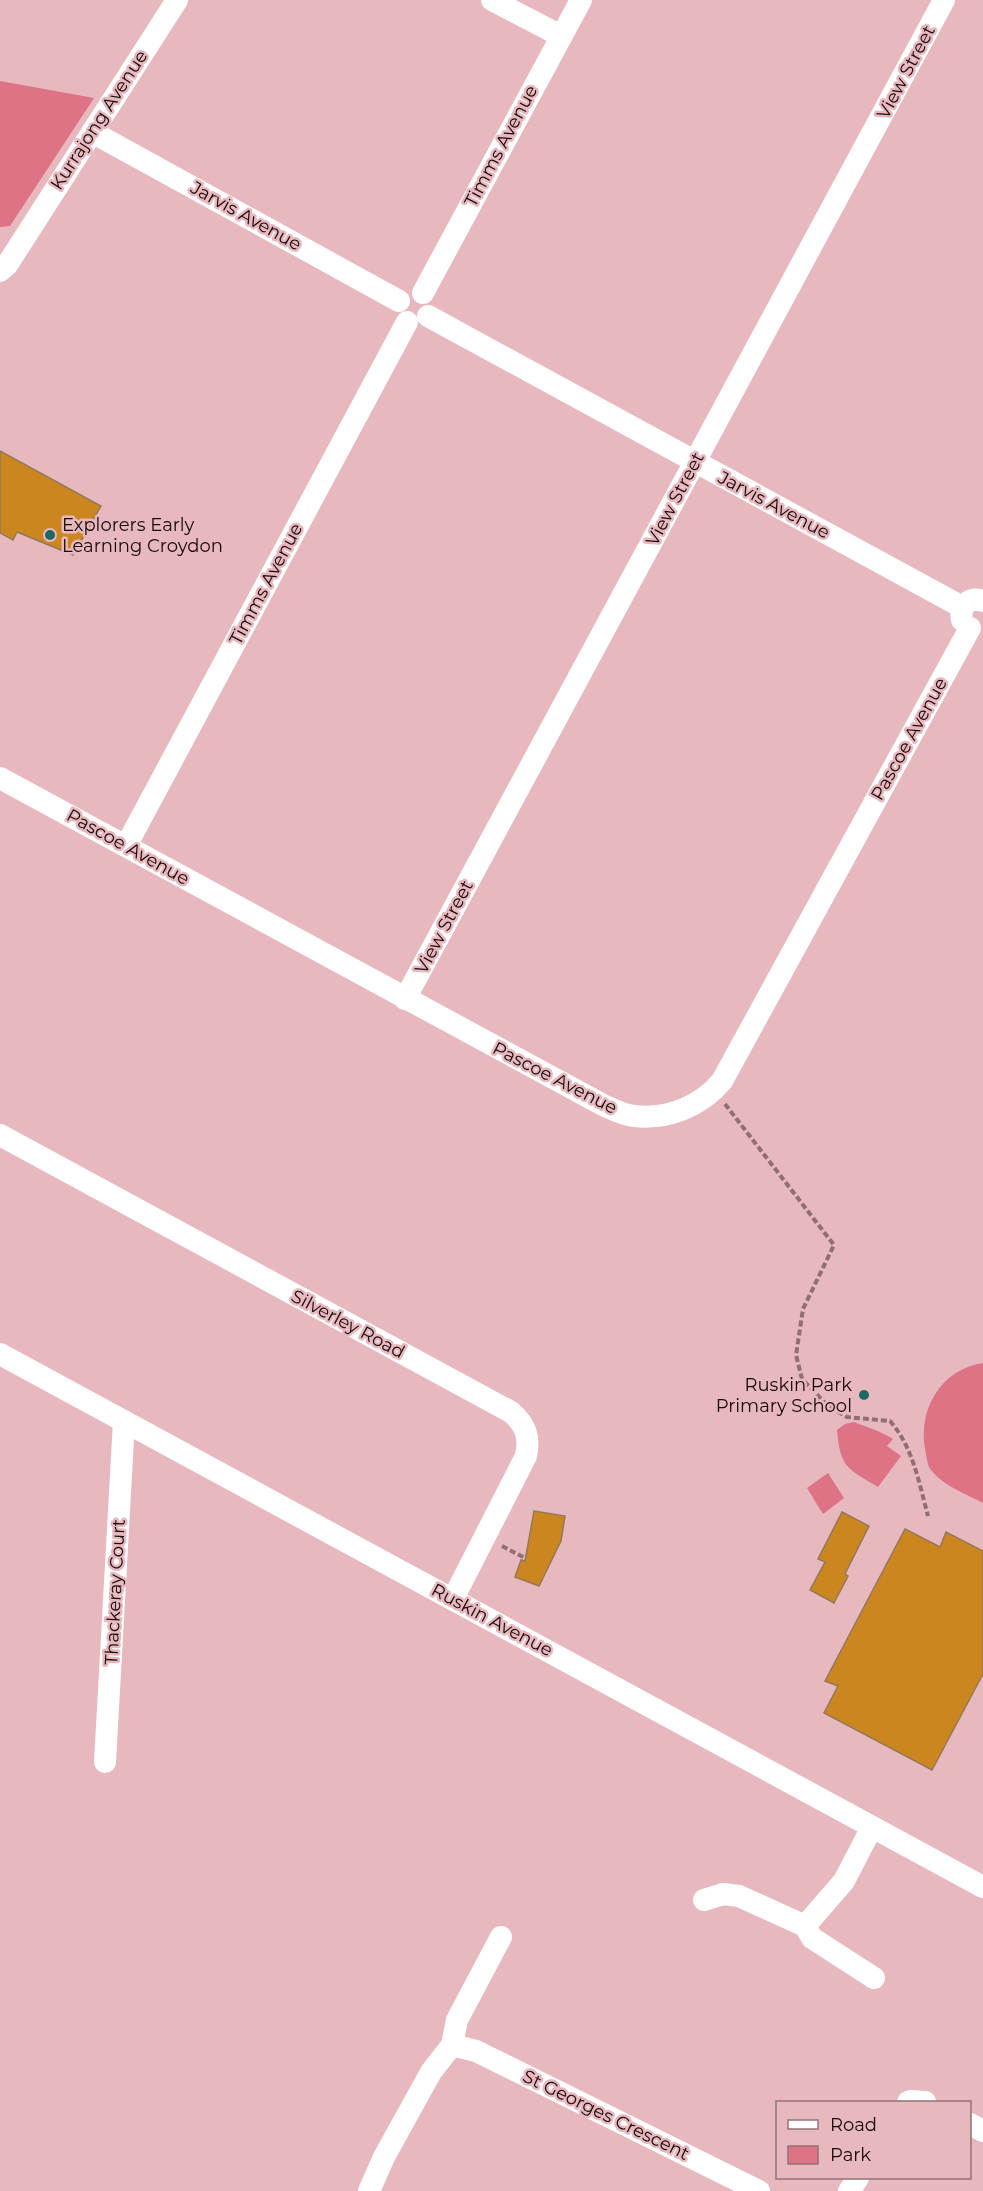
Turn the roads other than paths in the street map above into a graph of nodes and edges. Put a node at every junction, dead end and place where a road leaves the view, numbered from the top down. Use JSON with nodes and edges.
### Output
{"nodes":[{"id":1,"x":177,"y":0,"type":"edge"},
{"id":2,"x":492,"y":0,"type":"edge"},
{"id":3,"x":581,"y":0,"type":"edge"},
{"id":4,"x":944,"y":0,"type":"edge"},
{"id":5,"x":561,"y":36,"type":"junction"},
{"id":6,"x":92,"y":132,"type":"junction"},
{"id":7,"x":10,"y":239,"type":"edge"},
{"id":8,"x":0,"y":271,"type":"edge"},
{"id":9,"x":411,"y":313,"type":"junction"},
{"id":10,"x":694,"y":462,"type":"junction"},
{"id":11,"x":975,"y":616,"type":"edge"},
{"id":12,"x":0,"y":778,"type":"edge"},
{"id":13,"x":126,"y":846,"type":"junction"},
{"id":14,"x":405,"y":999,"type":"junction"},
{"id":15,"x":0,"y":1135,"type":"edge"},
{"id":16,"x":0,"y":1354,"type":"edge"},
{"id":17,"x":124,"y":1421,"type":"junction"},
{"id":18,"x":453,"y":1599,"type":"junction"},
{"id":19,"x":105,"y":1762,"type":"dead end"},
{"id":20,"x":873,"y":1827,"type":"junction"},
{"id":21,"x":983,"y":1887,"type":"edge"},
{"id":22,"x":704,"y":1900,"type":"dead end"},
{"id":23,"x":805,"y":1926,"type":"junction"},
{"id":24,"x":501,"y":1937,"type":"dead end"},
{"id":25,"x":874,"y":1978,"type":"dead end"},
{"id":26,"x":452,"y":2045,"type":"junction"},
{"id":27,"x":369,"y":2191,"type":"edge"},
{"id":28,"x":759,"y":2191,"type":"edge"}],
"edges":[{"from":1,"to":6,"type":"street","name":"Kurrajong Avenue"},
{"from":2,"to":5,"type":"street"},
{"from":3,"to":5,"type":"street","name":"Timms Avenue"},
{"from":4,"to":10,"type":"street","name":"View Street"},
{"from":5,"to":9,"type":"street","name":"Timms Avenue"},
{"from":6,"to":7,"type":"street","name":"Kurrajong Avenue"},
{"from":6,"to":9,"type":"street","name":"Jarvis Avenue"},
{"from":7,"to":8,"type":"street","name":"Kurrajong Avenue"},
{"from":9,"to":10,"type":"street","name":"Jarvis Avenue"},
{"from":9,"to":13,"type":"street","name":"Timms Avenue"},
{"from":10,"to":11,"type":"street","name":"Jarvis Avenue"},
{"from":10,"to":14,"type":"street","name":"View Street"},
{"from":11,"to":14,"type":"street","name":"Pascoe Avenue"},
{"from":12,"to":13,"type":"street","name":"Pascoe Avenue"},
{"from":13,"to":14,"type":"street","name":"Pascoe Avenue"},
{"from":15,"to":18,"type":"street","name":"Silverley Road"},
{"from":16,"to":17,"type":"street","name":"Ruskin Avenue"},
{"from":17,"to":18,"type":"street","name":"Ruskin Avenue"},
{"from":17,"to":19,"type":"street","name":"Thackeray Court"},
{"from":18,"to":20,"type":"street","name":"Ruskin Avenue"},
{"from":20,"to":21,"type":"street","name":"Ruskin Avenue"},
{"from":20,"to":23,"type":"street"},
{"from":22,"to":23,"type":"street"},
{"from":23,"to":25,"type":"street"},
{"from":24,"to":26,"type":"street"},
{"from":26,"to":27,"type":"street"},
{"from":26,"to":28,"type":"street","name":"St Georges Crescent"}]}
